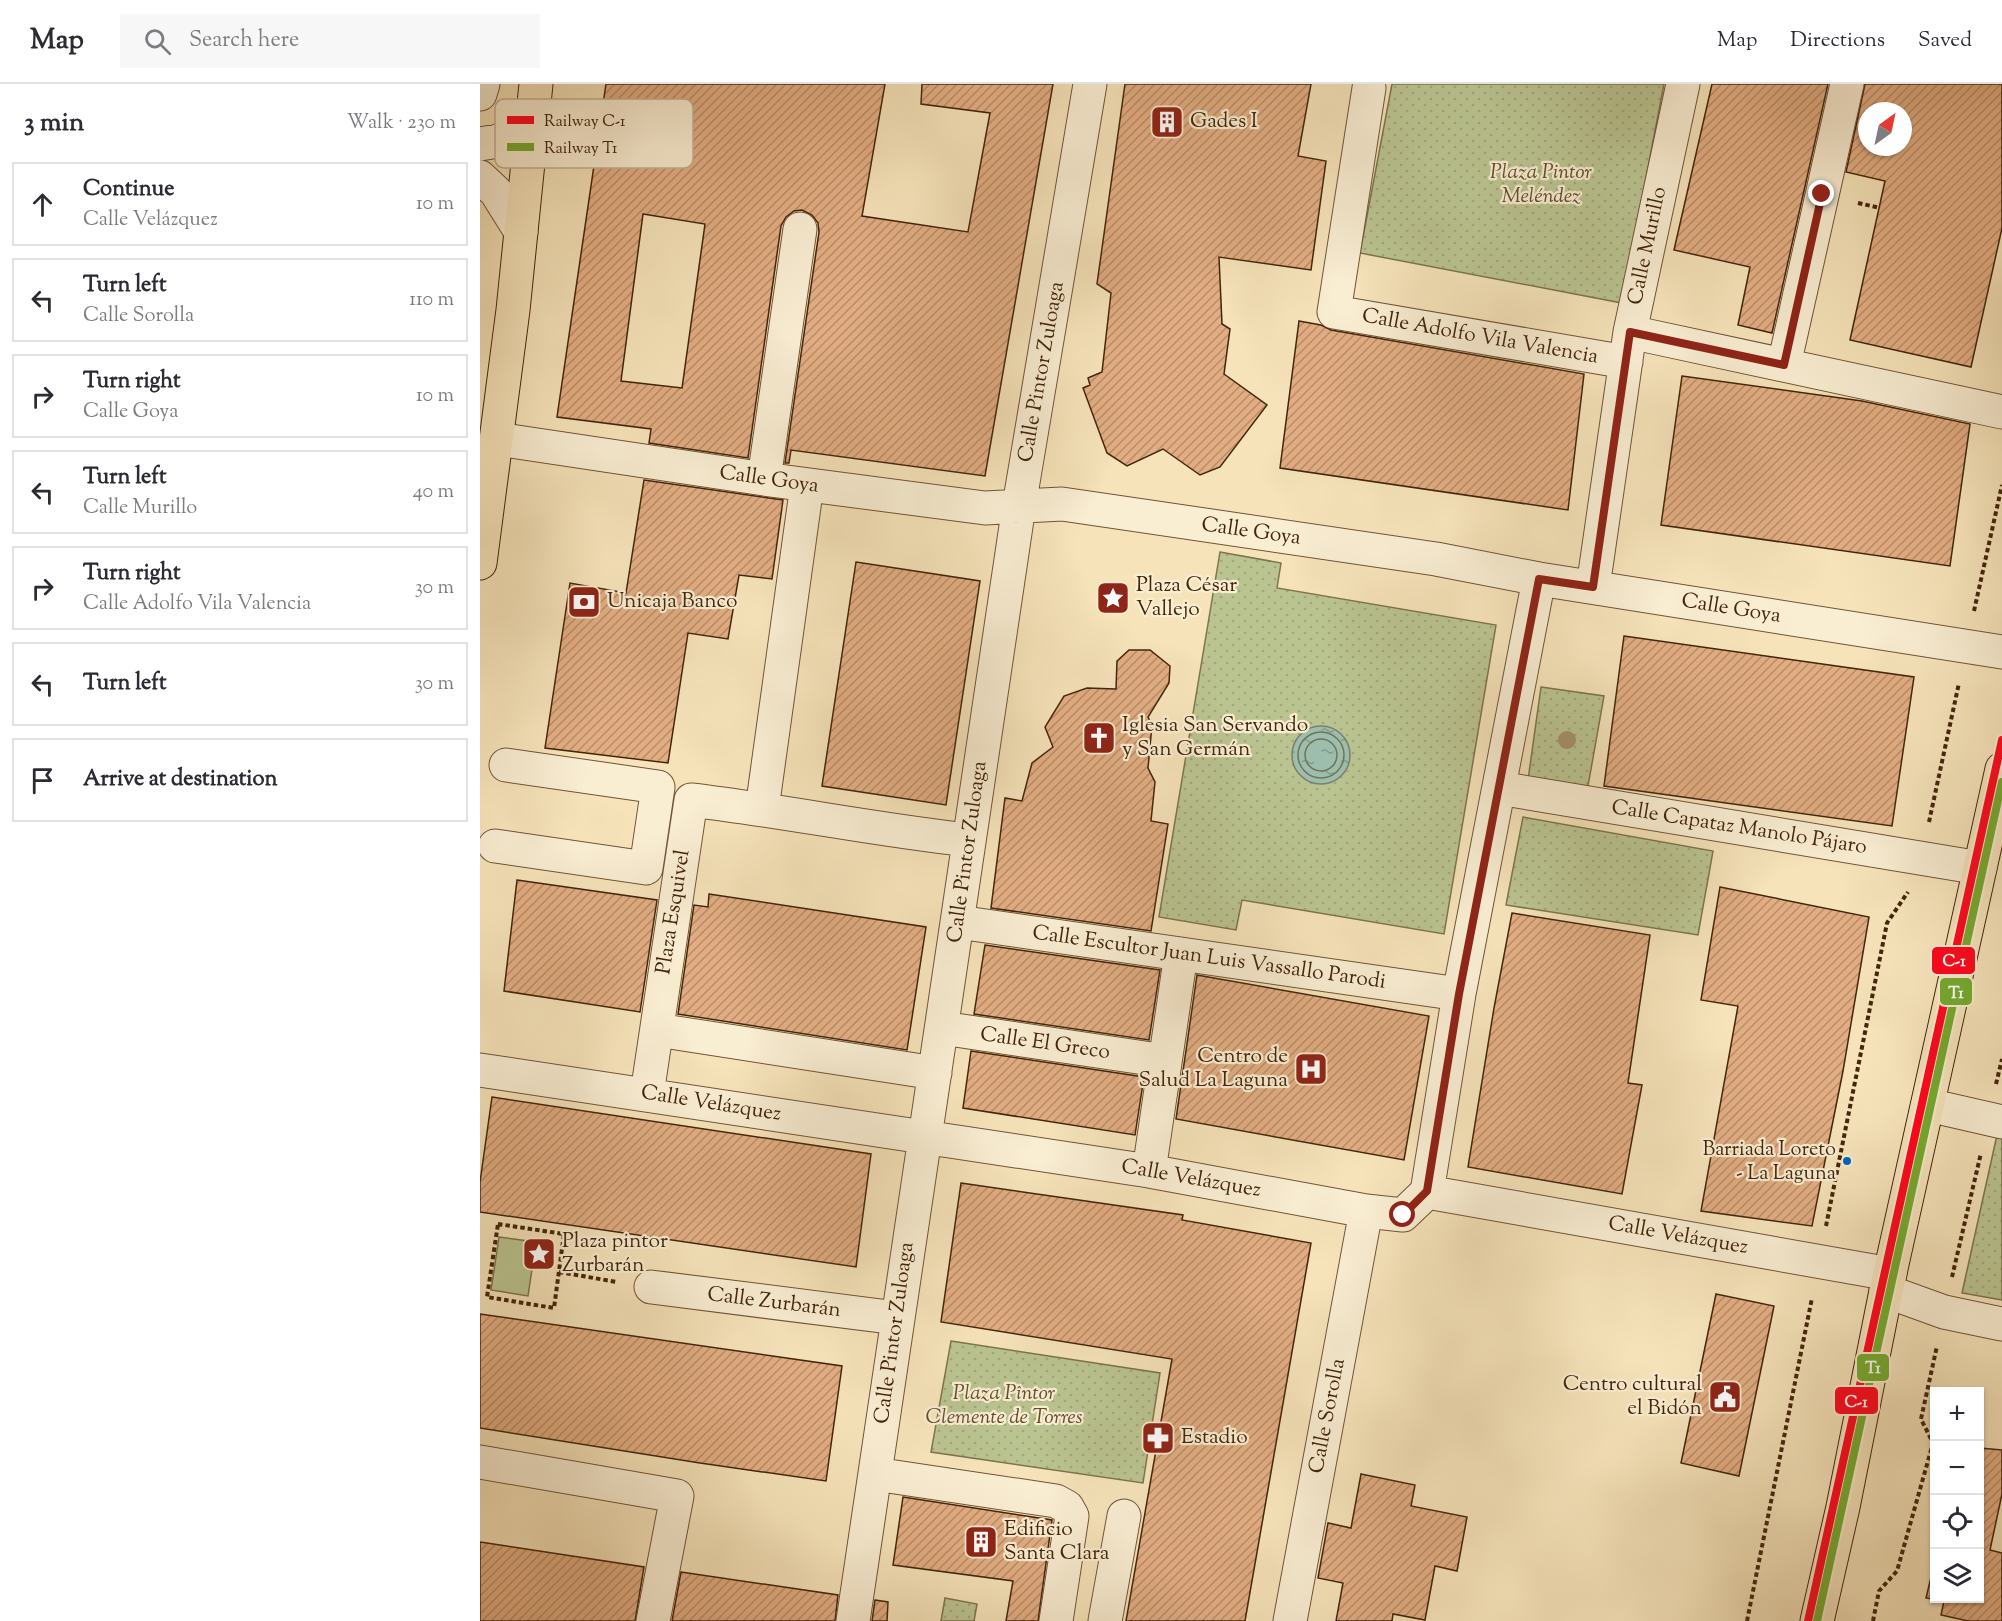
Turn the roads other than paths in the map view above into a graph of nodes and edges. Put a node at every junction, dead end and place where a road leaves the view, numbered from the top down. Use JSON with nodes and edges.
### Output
{"nodes":[{"id":1,"x":483,"y":84,"type":"edge"},
{"id":2,"x":536,"y":84,"type":"edge"},
{"id":3,"x":1090,"y":84,"type":"edge"},
{"id":4,"x":1683,"y":84,"type":"edge"},
{"id":5,"x":1846,"y":84,"type":"edge"},
{"id":6,"x":1368,"y":88,"type":"dead end"},
{"id":7,"x":480,"y":94,"type":"edge"},
{"id":8,"x":535,"y":99,"type":"edge"},
{"id":9,"x":495,"y":142,"type":"edge"},
{"id":10,"x":480,"y":144,"type":"edge"},
{"id":11,"x":527,"y":168,"type":"edge"},
{"id":12,"x":480,"y":177,"type":"edge"},
{"id":13,"x":800,"y":230,"type":"dead end"},
{"id":14,"x":520,"y":232,"type":"junction"},
{"id":15,"x":1628,"y":347,"type":"junction"},
{"id":16,"x":1784,"y":365,"type":"junction"},
{"id":17,"x":2002,"y":412,"type":"edge"},
{"id":18,"x":497,"y":439,"type":"junction"},
{"id":19,"x":764,"y":479,"type":"junction"},
{"id":20,"x":807,"y":485,"type":"junction"},
{"id":21,"x":484,"y":505,"type":"edge"},
{"id":22,"x":1019,"y":506,"type":"junction"},
{"id":23,"x":480,"y":563,"type":"edge"},
{"id":24,"x":1539,"y":579,"type":"junction"},
{"id":25,"x":1593,"y":587,"type":"junction"},
{"id":26,"x":2002,"y":652,"type":"edge"},
{"id":27,"x":506,"y":765,"type":"dead end"},
{"id":28,"x":2002,"y":769,"type":"edge"},
{"id":29,"x":1498,"y":788,"type":"junction"},
{"id":30,"x":762,"y":808,"type":"junction"},
{"id":31,"x":968,"y":840,"type":"junction"},
{"id":32,"x":495,"y":846,"type":"dead end"},
{"id":33,"x":1980,"y":868,"type":"junction"},
{"id":34,"x":958,"y":922,"type":"junction"},
{"id":35,"x":1181,"y":954,"type":"junction"},
{"id":36,"x":1459,"y":994,"type":"junction"},
{"id":37,"x":942,"y":1028,"type":"junction"},
{"id":38,"x":657,"y":1030,"type":"junction"},
{"id":39,"x":1156,"y":1060,"type":"junction"},
{"id":40,"x":480,"y":1070,"type":"edge"},
{"id":41,"x":935,"y":1073,"type":"junction"},
{"id":42,"x":647,"y":1094,"type":"junction"},
{"id":43,"x":1928,"y":1105,"type":"junction"},
{"id":44,"x":2002,"y":1122,"type":"edge"},
{"id":45,"x":925,"y":1136,"type":"junction"},
{"id":46,"x":1149,"y":1171,"type":"junction"},
{"id":47,"x":1427,"y":1191,"type":"junction"},
{"id":48,"x":1366,"y":1212,"type":"junction"},
{"id":49,"x":1888,"y":1283,"type":"junction"},
{"id":50,"x":651,"y":1287,"type":"dead end"},
{"id":51,"x":897,"y":1318,"type":"junction"},
{"id":52,"x":2002,"y":1324,"type":"edge"},
{"id":53,"x":480,"y":1462,"type":"edge"},
{"id":54,"x":875,"y":1474,"type":"junction"},
{"id":55,"x":1124,"y":1516,"type":"dead end"},
{"id":56,"x":653,"y":1621,"type":"edge"},
{"id":57,"x":852,"y":1621,"type":"edge"},
{"id":58,"x":1056,"y":1621,"type":"edge"},
{"id":59,"x":1105,"y":1621,"type":"edge"},
{"id":60,"x":1290,"y":1621,"type":"edge"},
{"id":61,"x":1817,"y":1621,"type":"edge"}],
"edges":[{"from":1,"to":7,"type":"street"},
{"from":2,"to":8,"type":"main road"},
{"from":3,"to":22,"type":"street","name":"Calle Pintor Zuloaga"},
{"from":4,"to":15,"type":"street","name":"Calle Murillo"},
{"from":5,"to":16,"type":"street"},
{"from":6,"to":15,"type":"street","name":"Calle Adolfo Vila Valencia"},
{"from":9,"to":10,"type":"street"},
{"from":11,"to":14,"type":"main road"},
{"from":12,"to":14,"type":"street"},
{"from":13,"to":19,"type":"street"},
{"from":14,"to":18,"type":"main road"},
{"from":15,"to":16,"type":"street","name":"Calle Adolfo Vila Valencia"},
{"from":15,"to":25,"type":"street","name":"Calle Murillo"},
{"from":16,"to":17,"type":"street","name":"Calle Adolfo Vila Valencia"},
{"from":18,"to":19,"type":"street","name":"Calle Goya"},
{"from":18,"to":21,"type":"main road"},
{"from":19,"to":20,"type":"street","name":"Calle Goya"},
{"from":20,"to":22,"type":"street","name":"Calle Goya"},
{"from":20,"to":30,"type":"street"},
{"from":21,"to":23,"type":"main road"},
{"from":22,"to":24,"type":"street","name":"Calle Goya"},
{"from":22,"to":31,"type":"street","name":"Calle Pintor Zuloaga"},
{"from":24,"to":25,"type":"street","name":"Calle Goya"},
{"from":24,"to":29,"type":"street"},
{"from":25,"to":26,"type":"street","name":"Calle Goya"},
{"from":27,"to":32,"type":"street"},
{"from":28,"to":33,"type":"main road"},
{"from":29,"to":33,"type":"street","name":"Calle Capataz Manolo Pájaro"},
{"from":29,"to":36,"type":"street"},
{"from":30,"to":31,"type":"street","name":"Plaza Esquivel"},
{"from":30,"to":38,"type":"street","name":"Plaza Esquivel"},
{"from":31,"to":34,"type":"street","name":"Calle Pintor Zuloaga"},
{"from":33,"to":43,"type":"main road"},
{"from":34,"to":35,"type":"street","name":"Calle Escultor Juan Luis Vassallo Parodi"},
{"from":34,"to":37,"type":"street","name":"Calle Pintor Zuloaga"},
{"from":35,"to":36,"type":"street","name":"Calle Escultor Juan Luis Vassallo Parodi"},
{"from":35,"to":39,"type":"street"},
{"from":36,"to":47,"type":"street"},
{"from":37,"to":39,"type":"street","name":"Calle El Greco"},
{"from":37,"to":41,"type":"street","name":"Calle Pintor Zuloaga"},
{"from":38,"to":41,"type":"street"},
{"from":38,"to":42,"type":"street","name":"Plaza Esquivel"},
{"from":39,"to":46,"type":"street"},
{"from":40,"to":42,"type":"street","name":"Calle Velázquez"},
{"from":41,"to":45,"type":"street","name":"Calle Pintor Zuloaga"},
{"from":42,"to":45,"type":"street","name":"Calle Velázquez"},
{"from":43,"to":44,"type":"street"},
{"from":43,"to":49,"type":"main road"},
{"from":45,"to":46,"type":"street","name":"Calle Velázquez"},
{"from":45,"to":51,"type":"street","name":"Calle Pintor Zuloaga"},
{"from":46,"to":48,"type":"street","name":"Calle Velázquez"},
{"from":47,"to":48,"type":"street","name":"Calle Velázquez"},
{"from":47,"to":49,"type":"street","name":"Calle Velázquez"},
{"from":48,"to":60,"type":"street","name":"Calle Sorolla"},
{"from":49,"to":52,"type":"street","name":"Calle Velázquez"},
{"from":49,"to":61,"type":"main road"},
{"from":50,"to":51,"type":"street","name":"Calle Zurbarán"},
{"from":51,"to":54,"type":"street","name":"Calle Pintor Zuloaga"},
{"from":53,"to":56,"type":"street"},
{"from":54,"to":57,"type":"street","name":"Calle Pintor Zuloaga"},
{"from":54,"to":58,"type":"street"},
{"from":55,"to":59,"type":"street"}]}
